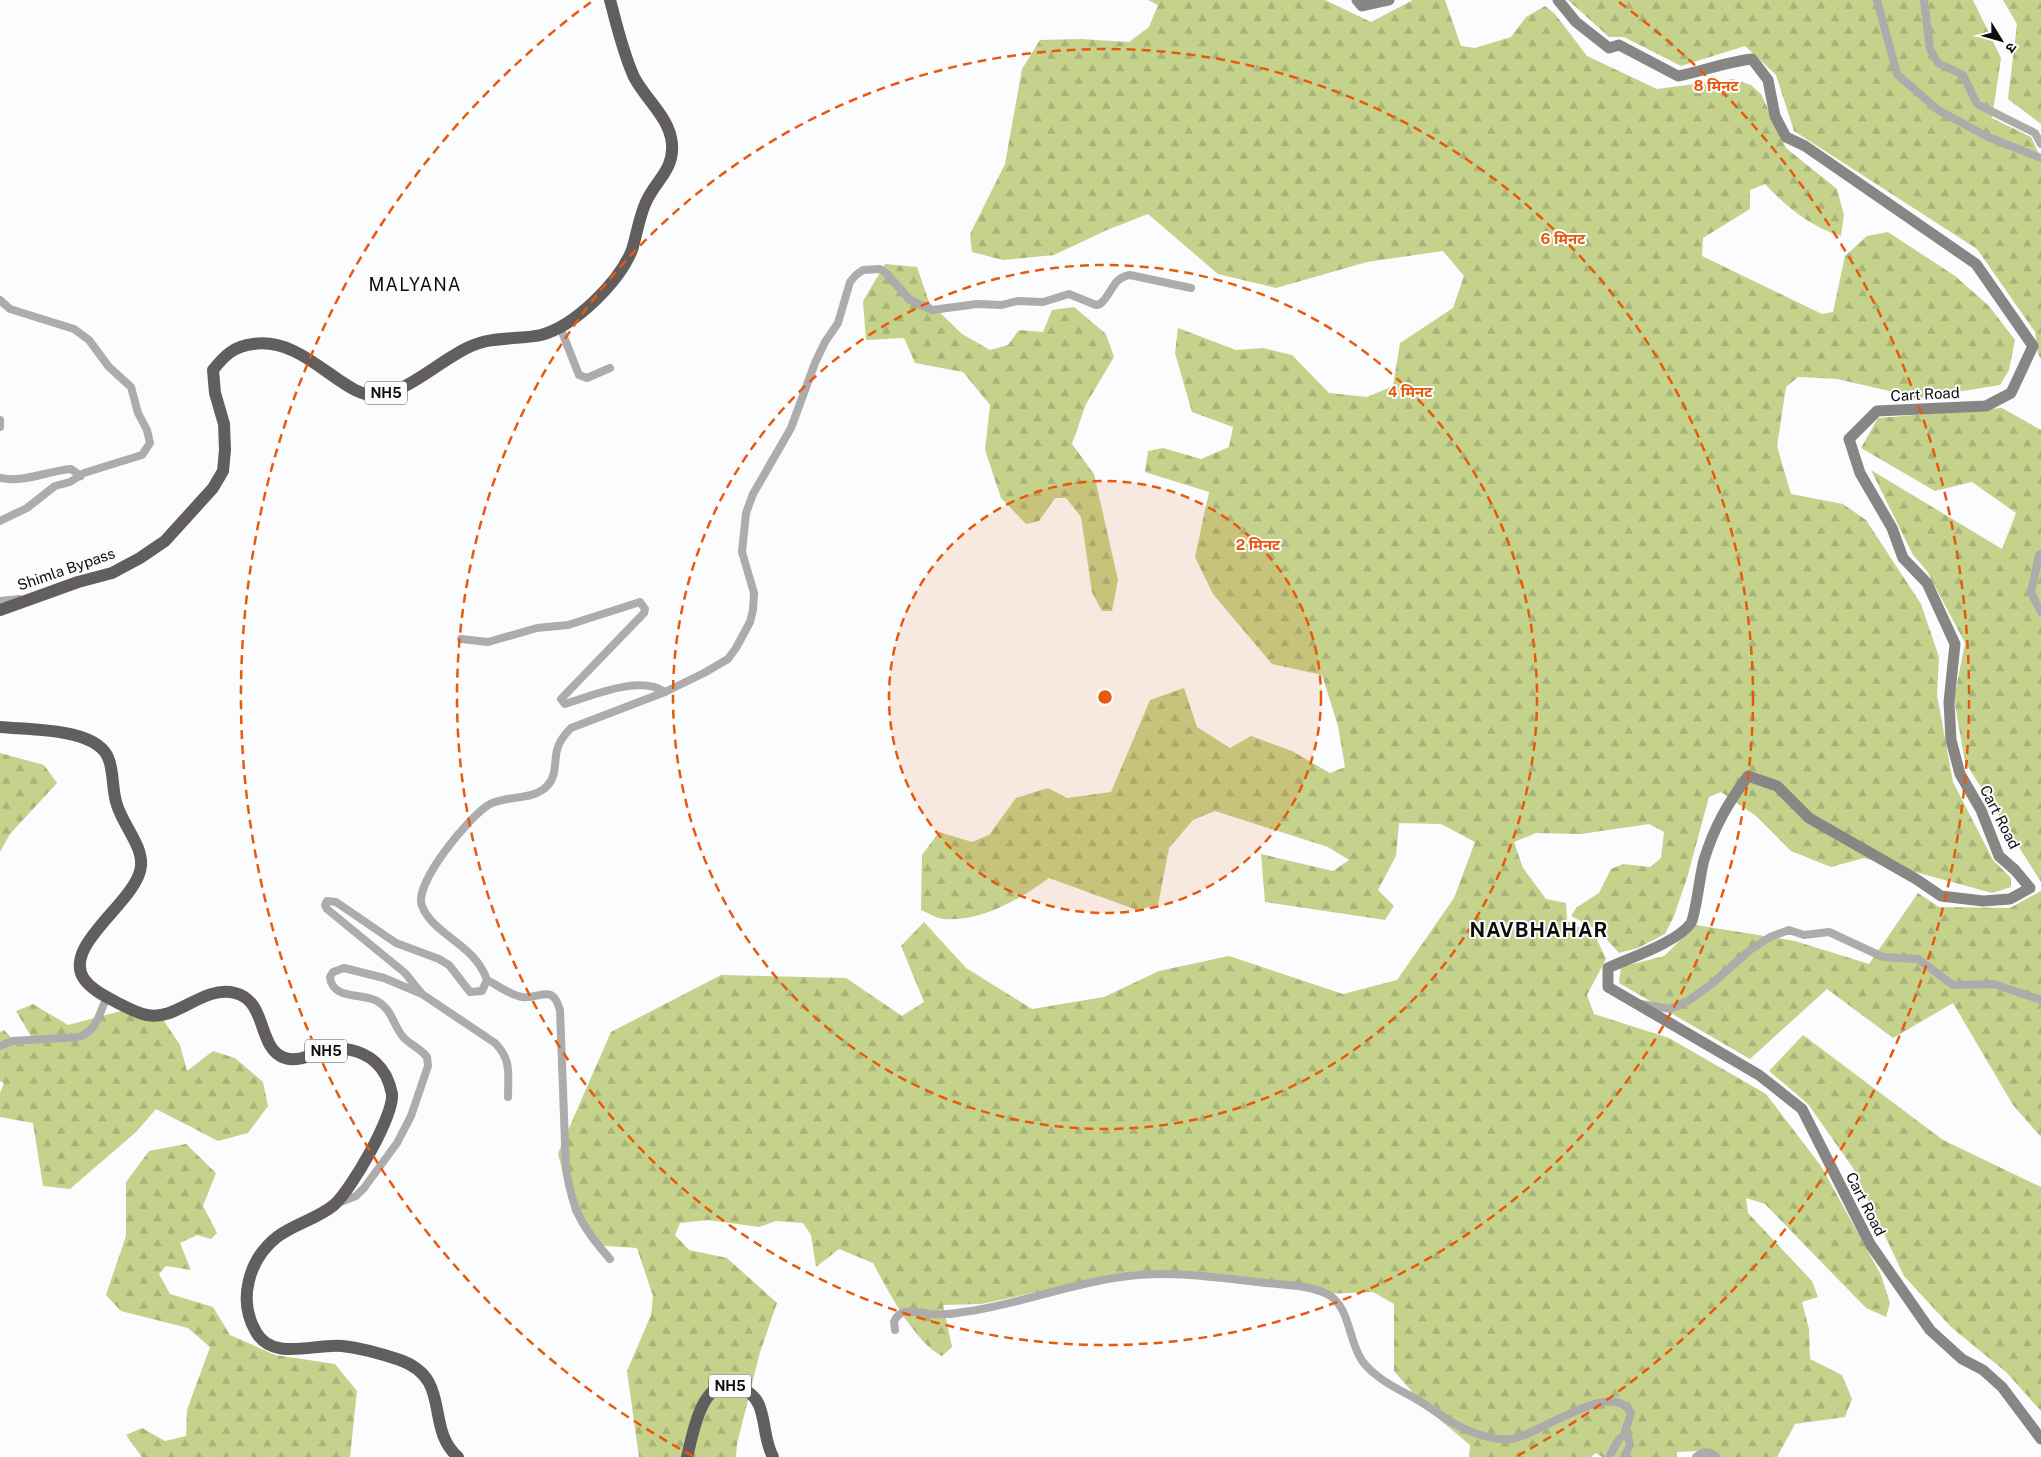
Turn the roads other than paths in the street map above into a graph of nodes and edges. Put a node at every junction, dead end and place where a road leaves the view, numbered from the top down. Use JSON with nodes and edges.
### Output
{"nodes":[{"id":1,"x":610,"y":0,"type":"edge"},
{"id":2,"x":1357,"y":0,"type":"edge"},
{"id":3,"x":1389,"y":0,"type":"edge"},
{"id":4,"x":1558,"y":0,"type":"edge"},
{"id":5,"x":1878,"y":0,"type":"edge"},
{"id":6,"x":1924,"y":0,"type":"edge"},
{"id":7,"x":2041,"y":144,"type":"edge"},
{"id":8,"x":2041,"y":158,"type":"edge"},
{"id":9,"x":1191,"y":288,"type":"dead end"},
{"id":10,"x":0,"y":300,"type":"edge"},
{"id":11,"x":560,"y":327,"type":"junction"},
{"id":12,"x":610,"y":368,"type":"dead end"},
{"id":13,"x":0,"y":420,"type":"edge"},
{"id":14,"x":0,"y":427,"type":"edge"},
{"id":15,"x":80,"y":476,"type":"junction"},
{"id":16,"x":0,"y":478,"type":"edge"},
{"id":17,"x":0,"y":521,"type":"edge"},
{"id":18,"x":2041,"y":554,"type":"edge"},
{"id":19,"x":28,"y":600,"type":"junction"},
{"id":20,"x":0,"y":601,"type":"edge"},
{"id":21,"x":0,"y":610,"type":"edge"},
{"id":22,"x":2041,"y":612,"type":"edge"},
{"id":23,"x":461,"y":639,"type":"dead end"},
{"id":24,"x":665,"y":692,"type":"junction"},
{"id":25,"x":0,"y":727,"type":"edge"},
{"id":26,"x":487,"y":980,"type":"junction"},
{"id":27,"x":422,"y":994,"type":"junction"},
{"id":28,"x":108,"y":997,"type":"junction"},
{"id":29,"x":2041,"y":1000,"type":"edge"},
{"id":30,"x":1641,"y":1004,"type":"junction"},
{"id":31,"x":0,"y":1046,"type":"edge"},
{"id":32,"x":508,"y":1097,"type":"dead end"},
{"id":33,"x":336,"y":1203,"type":"junction"},
{"id":34,"x":610,"y":1259,"type":"dead end"},
{"id":35,"x":895,"y":1330,"type":"dead end"},
{"id":36,"x":1624,"y":1436,"type":"junction"},
{"id":37,"x":2041,"y":1439,"type":"edge"},
{"id":38,"x":458,"y":1457,"type":"edge"},
{"id":39,"x":687,"y":1457,"type":"edge"},
{"id":40,"x":773,"y":1457,"type":"edge"},
{"id":41,"x":1608,"y":1457,"type":"edge"},
{"id":42,"x":1624,"y":1457,"type":"edge"},
{"id":43,"x":1696,"y":1457,"type":"edge"},
{"id":44,"x":1717,"y":1457,"type":"edge"}],
"edges":[{"from":1,"to":11,"type":"highway","name":"Shimla Bypass","number":"NH5"},
{"from":2,"to":3,"type":"main road"},
{"from":4,"to":30,"type":"main road","name":"Cart Road"},
{"from":5,"to":8,"type":"street"},
{"from":6,"to":7,"type":"street"},
{"from":9,"to":24,"type":"street"},
{"from":10,"to":15,"type":"street"},
{"from":11,"to":12,"type":"street"},
{"from":11,"to":19,"type":"highway","name":"Shimla Bypass","number":"NH5"},
{"from":13,"to":14,"type":"street"},
{"from":15,"to":16,"type":"street"},
{"from":15,"to":17,"type":"street"},
{"from":18,"to":22,"type":"street"},
{"from":19,"to":20,"type":"street"},
{"from":19,"to":21,"type":"highway","name":"Shimla Bypass","number":"NH5"},
{"from":23,"to":24,"type":"street"},
{"from":24,"to":26,"type":"street"},
{"from":25,"to":28,"type":"highway","number":"NH5"},
{"from":26,"to":27,"type":"street"},
{"from":26,"to":34,"type":"street"},
{"from":27,"to":32,"type":"street"},
{"from":27,"to":33,"type":"street"},
{"from":28,"to":31,"type":"street"},
{"from":28,"to":33,"type":"highway","number":"NH5"},
{"from":29,"to":30,"type":"street"},
{"from":30,"to":37,"type":"main road","name":"Cart Road"},
{"from":33,"to":38,"type":"highway","number":"NH5"},
{"from":35,"to":36,"type":"street"},
{"from":36,"to":41,"type":"street"},
{"from":36,"to":42,"type":"street"},
{"from":39,"to":40,"type":"highway","number":"NH5"},
{"from":43,"to":44,"type":"street"}]}
